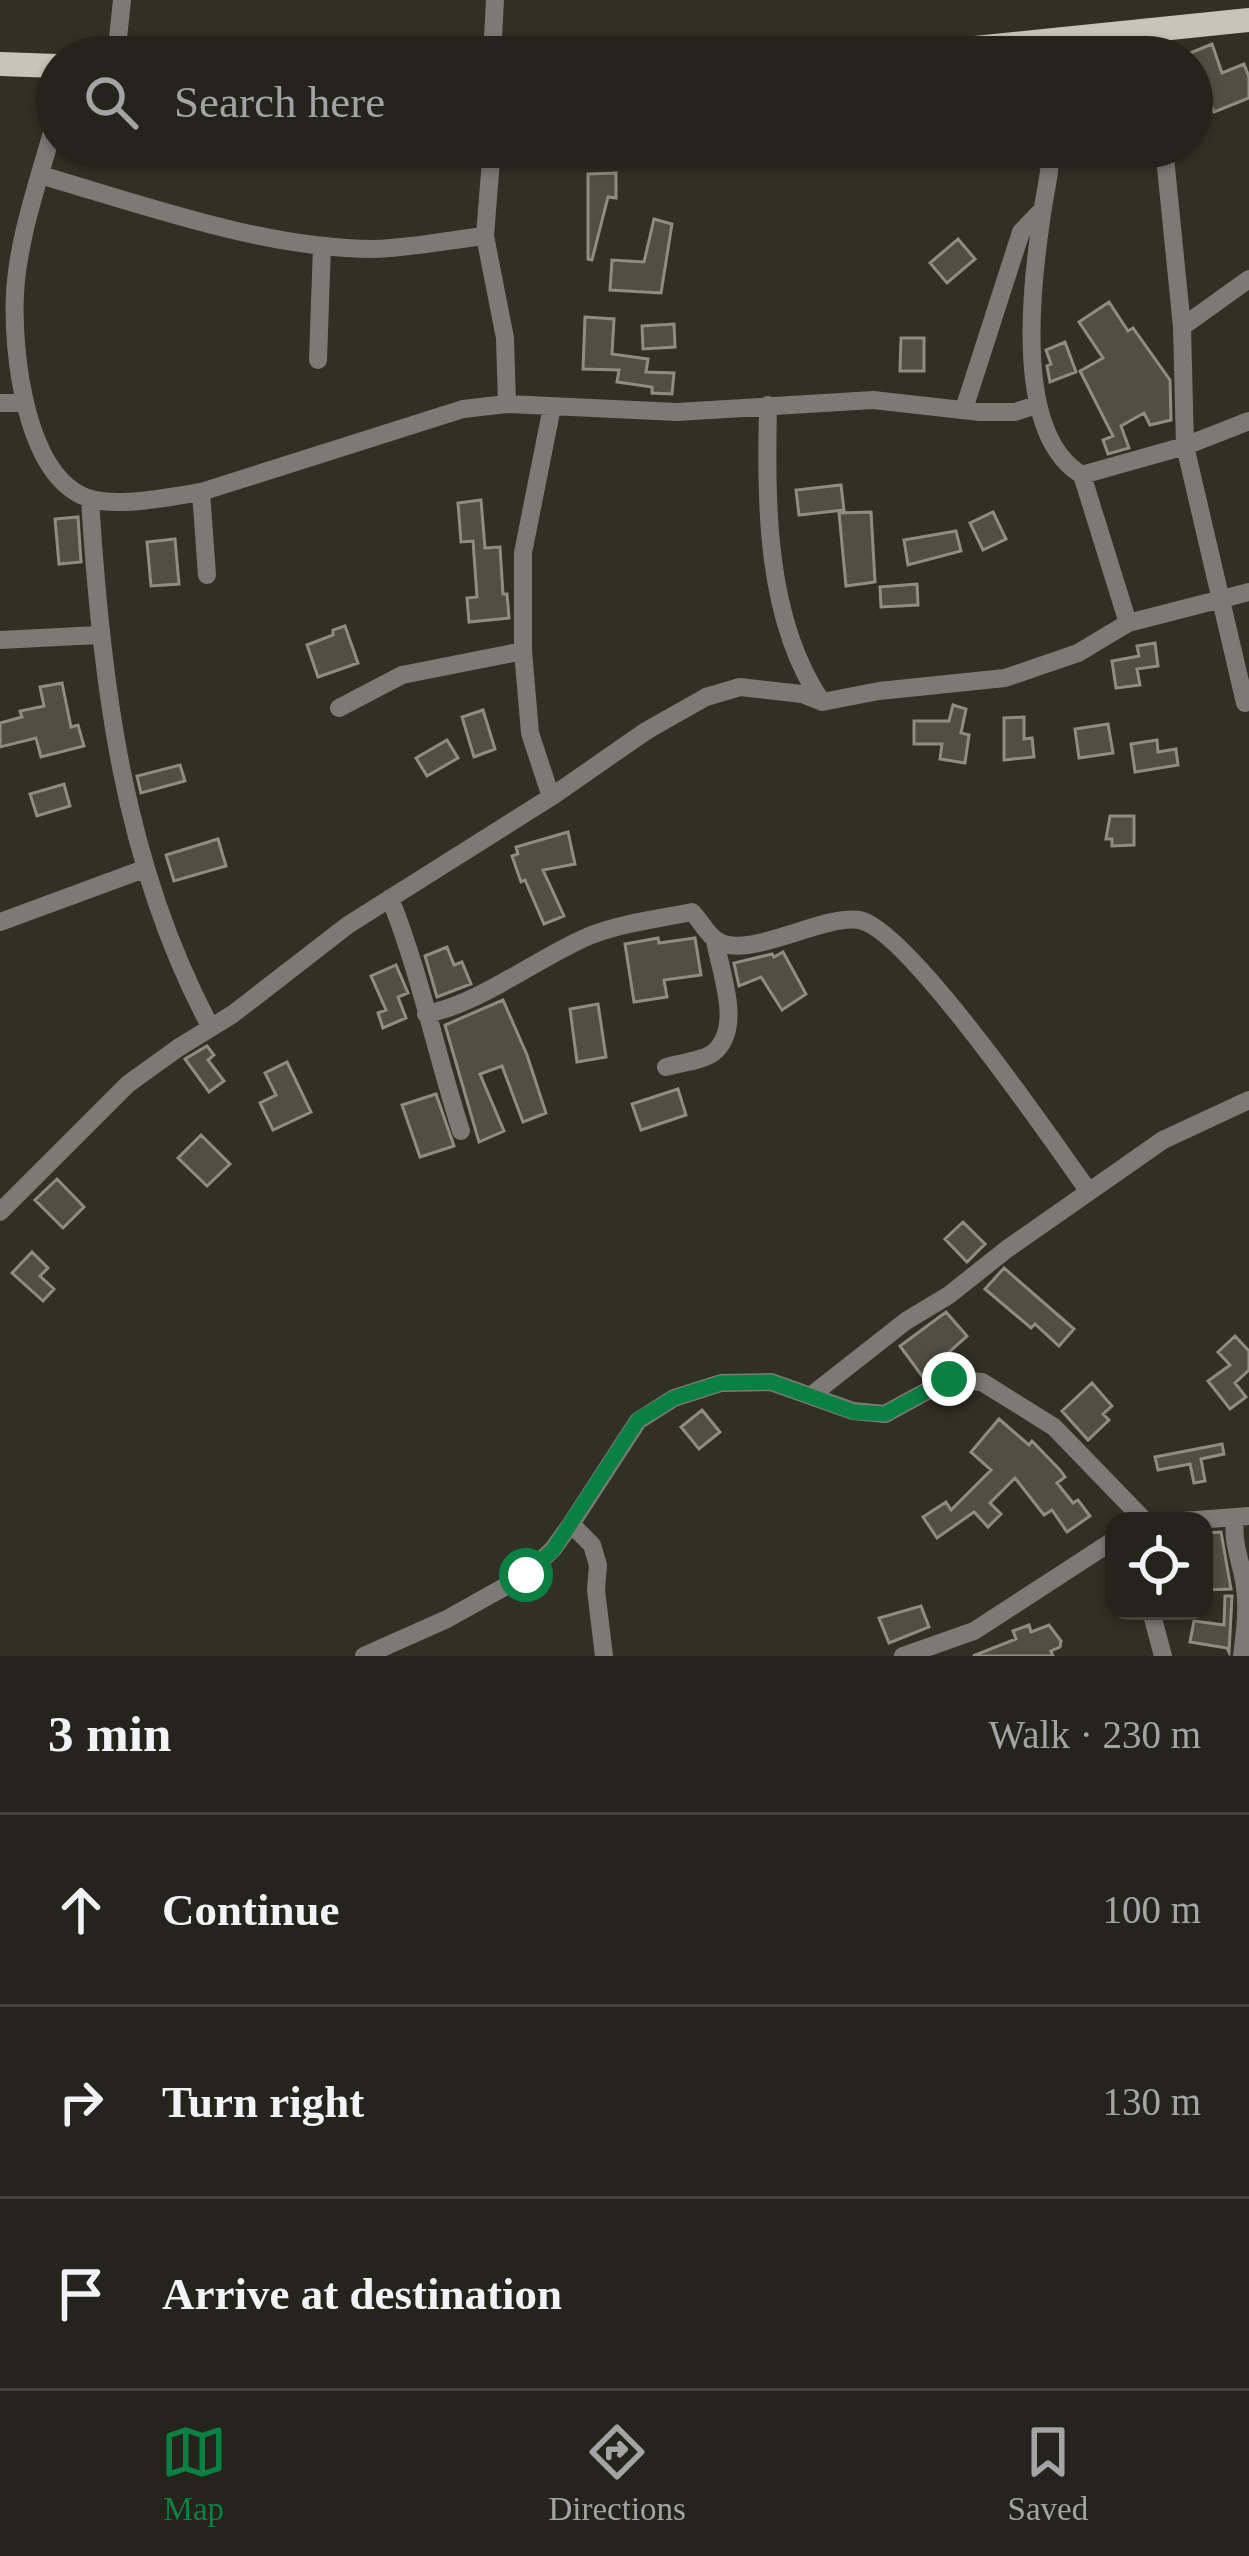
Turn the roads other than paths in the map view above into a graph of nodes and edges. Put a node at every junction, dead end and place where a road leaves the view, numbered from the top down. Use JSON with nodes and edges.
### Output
{"nodes":[{"id":1,"x":122,"y":0,"type":"edge"},
{"id":2,"x":495,"y":0,"type":"edge"},
{"id":3,"x":1249,"y":20,"type":"edge"},
{"id":4,"x":1154,"y":28,"type":"junction"},
{"id":5,"x":118,"y":36,"type":"edge"},
{"id":6,"x":493,"y":36,"type":"edge"},
{"id":7,"x":1111,"y":36,"type":"edge"},
{"id":8,"x":1155,"y":36,"type":"edge"},
{"id":9,"x":0,"y":64,"type":"edge"},
{"id":10,"x":36,"y":65,"type":"edge"},
{"id":11,"x":42,"y":168,"type":"edge"},
{"id":12,"x":490,"y":168,"type":"edge"},
{"id":13,"x":1048,"y":168,"type":"edge"},
{"id":14,"x":1166,"y":168,"type":"edge"},
{"id":15,"x":40,"y":175,"type":"junction"},
{"id":16,"x":1042,"y":208,"type":"junction"},
{"id":17,"x":485,"y":236,"type":"junction"},
{"id":18,"x":322,"y":246,"type":"junction"},
{"id":19,"x":1249,"y":279,"type":"edge"},
{"id":20,"x":1183,"y":327,"type":"junction"},
{"id":21,"x":318,"y":360,"type":"dead end"},
{"id":22,"x":0,"y":403,"type":"edge"},
{"id":23,"x":26,"y":403,"type":"junction"},
{"id":24,"x":507,"y":404,"type":"junction"},
{"id":25,"x":768,"y":405,"type":"junction"},
{"id":26,"x":1036,"y":405,"type":"junction"},
{"id":27,"x":552,"y":406,"type":"junction"},
{"id":28,"x":964,"y":410,"type":"junction"},
{"id":29,"x":1249,"y":421,"type":"edge"},
{"id":30,"x":1185,"y":446,"type":"junction"},
{"id":31,"x":1082,"y":475,"type":"junction"},
{"id":32,"x":201,"y":492,"type":"junction"},
{"id":33,"x":90,"y":499,"type":"junction"},
{"id":34,"x":207,"y":575,"type":"dead end"},
{"id":35,"x":1249,"y":592,"type":"edge"},
{"id":36,"x":1224,"y":598,"type":"junction"},
{"id":37,"x":1128,"y":623,"type":"junction"},
{"id":38,"x":98,"y":635,"type":"junction"},
{"id":39,"x":0,"y":640,"type":"edge"},
{"id":40,"x":524,"y":651,"type":"junction"},
{"id":41,"x":823,"y":702,"type":"junction"},
{"id":42,"x":1245,"y":703,"type":"dead end"},
{"id":43,"x":339,"y":708,"type":"dead end"},
{"id":44,"x":551,"y":797,"type":"junction"},
{"id":45,"x":144,"y":869,"type":"junction"},
{"id":46,"x":390,"y":898,"type":"junction"},
{"id":47,"x":0,"y":922,"type":"edge"},
{"id":48,"x":715,"y":940,"type":"junction"},
{"id":49,"x":426,"y":1014,"type":"junction"},
{"id":50,"x":210,"y":1026,"type":"junction"},
{"id":51,"x":666,"y":1066,"type":"dead end"},
{"id":52,"x":1249,"y":1100,"type":"edge"},
{"id":53,"x":461,"y":1131,"type":"dead end"},
{"id":54,"x":1089,"y":1192,"type":"junction"},
{"id":55,"x":0,"y":1212,"type":"edge"},
{"id":56,"x":813,"y":1394,"type":"junction"},
{"id":57,"x":1132,"y":1512,"type":"edge"},
{"id":58,"x":1242,"y":1518,"type":"edge"},
{"id":59,"x":571,"y":1524,"type":"junction"},
{"id":60,"x":1105,"y":1546,"type":"edge"},
{"id":61,"x":1153,"y":1620,"type":"edge"},
{"id":62,"x":364,"y":1656,"type":"edge"},
{"id":63,"x":604,"y":1656,"type":"edge"},
{"id":64,"x":904,"y":1656,"type":"edge"},
{"id":65,"x":1163,"y":1656,"type":"edge"},
{"id":66,"x":1242,"y":1656,"type":"edge"}],
"edges":[{"from":1,"to":5,"type":"street"},
{"from":2,"to":6,"type":"street"},
{"from":3,"to":4,"type":"main road"},
{"from":4,"to":7,"type":"main road"},
{"from":4,"to":8,"type":"street"},
{"from":9,"to":10,"type":"main road"},
{"from":11,"to":15,"type":"street"},
{"from":12,"to":17,"type":"street"},
{"from":13,"to":16,"type":"street"},
{"from":14,"to":20,"type":"street"},
{"from":15,"to":18,"type":"street"},
{"from":15,"to":23,"type":"street"},
{"from":16,"to":26,"type":"street"},
{"from":16,"to":28,"type":"street"},
{"from":17,"to":18,"type":"street"},
{"from":17,"to":24,"type":"street"},
{"from":18,"to":21,"type":"street"},
{"from":19,"to":20,"type":"street"},
{"from":20,"to":30,"type":"street"},
{"from":22,"to":23,"type":"street"},
{"from":23,"to":33,"type":"street"},
{"from":24,"to":27,"type":"street"},
{"from":24,"to":32,"type":"street"},
{"from":25,"to":27,"type":"street"},
{"from":25,"to":28,"type":"street"},
{"from":25,"to":41,"type":"street"},
{"from":26,"to":28,"type":"street"},
{"from":26,"to":31,"type":"street"},
{"from":27,"to":40,"type":"street"},
{"from":29,"to":30,"type":"street"},
{"from":30,"to":31,"type":"street"},
{"from":30,"to":36,"type":"street"},
{"from":31,"to":37,"type":"street"},
{"from":32,"to":33,"type":"street"},
{"from":32,"to":34,"type":"street"},
{"from":33,"to":38,"type":"street"},
{"from":35,"to":36,"type":"street"},
{"from":36,"to":37,"type":"street"},
{"from":36,"to":42,"type":"street"},
{"from":37,"to":41,"type":"street"},
{"from":38,"to":39,"type":"street"},
{"from":38,"to":45,"type":"street"},
{"from":40,"to":43,"type":"street"},
{"from":40,"to":44,"type":"street"},
{"from":41,"to":44,"type":"street"},
{"from":44,"to":46,"type":"street"},
{"from":45,"to":47,"type":"street"},
{"from":45,"to":50,"type":"street"},
{"from":46,"to":49,"type":"street"},
{"from":46,"to":50,"type":"street"},
{"from":48,"to":49,"type":"street"},
{"from":48,"to":51,"type":"street"},
{"from":48,"to":54,"type":"street"},
{"from":49,"to":53,"type":"street"},
{"from":50,"to":55,"type":"street"},
{"from":52,"to":54,"type":"street"},
{"from":54,"to":56,"type":"street"},
{"from":56,"to":57,"type":"street"},
{"from":56,"to":59,"type":"street"},
{"from":58,"to":66,"type":"street"},
{"from":59,"to":62,"type":"street"},
{"from":59,"to":63,"type":"street"},
{"from":60,"to":64,"type":"street"},
{"from":61,"to":65,"type":"street"}]}
